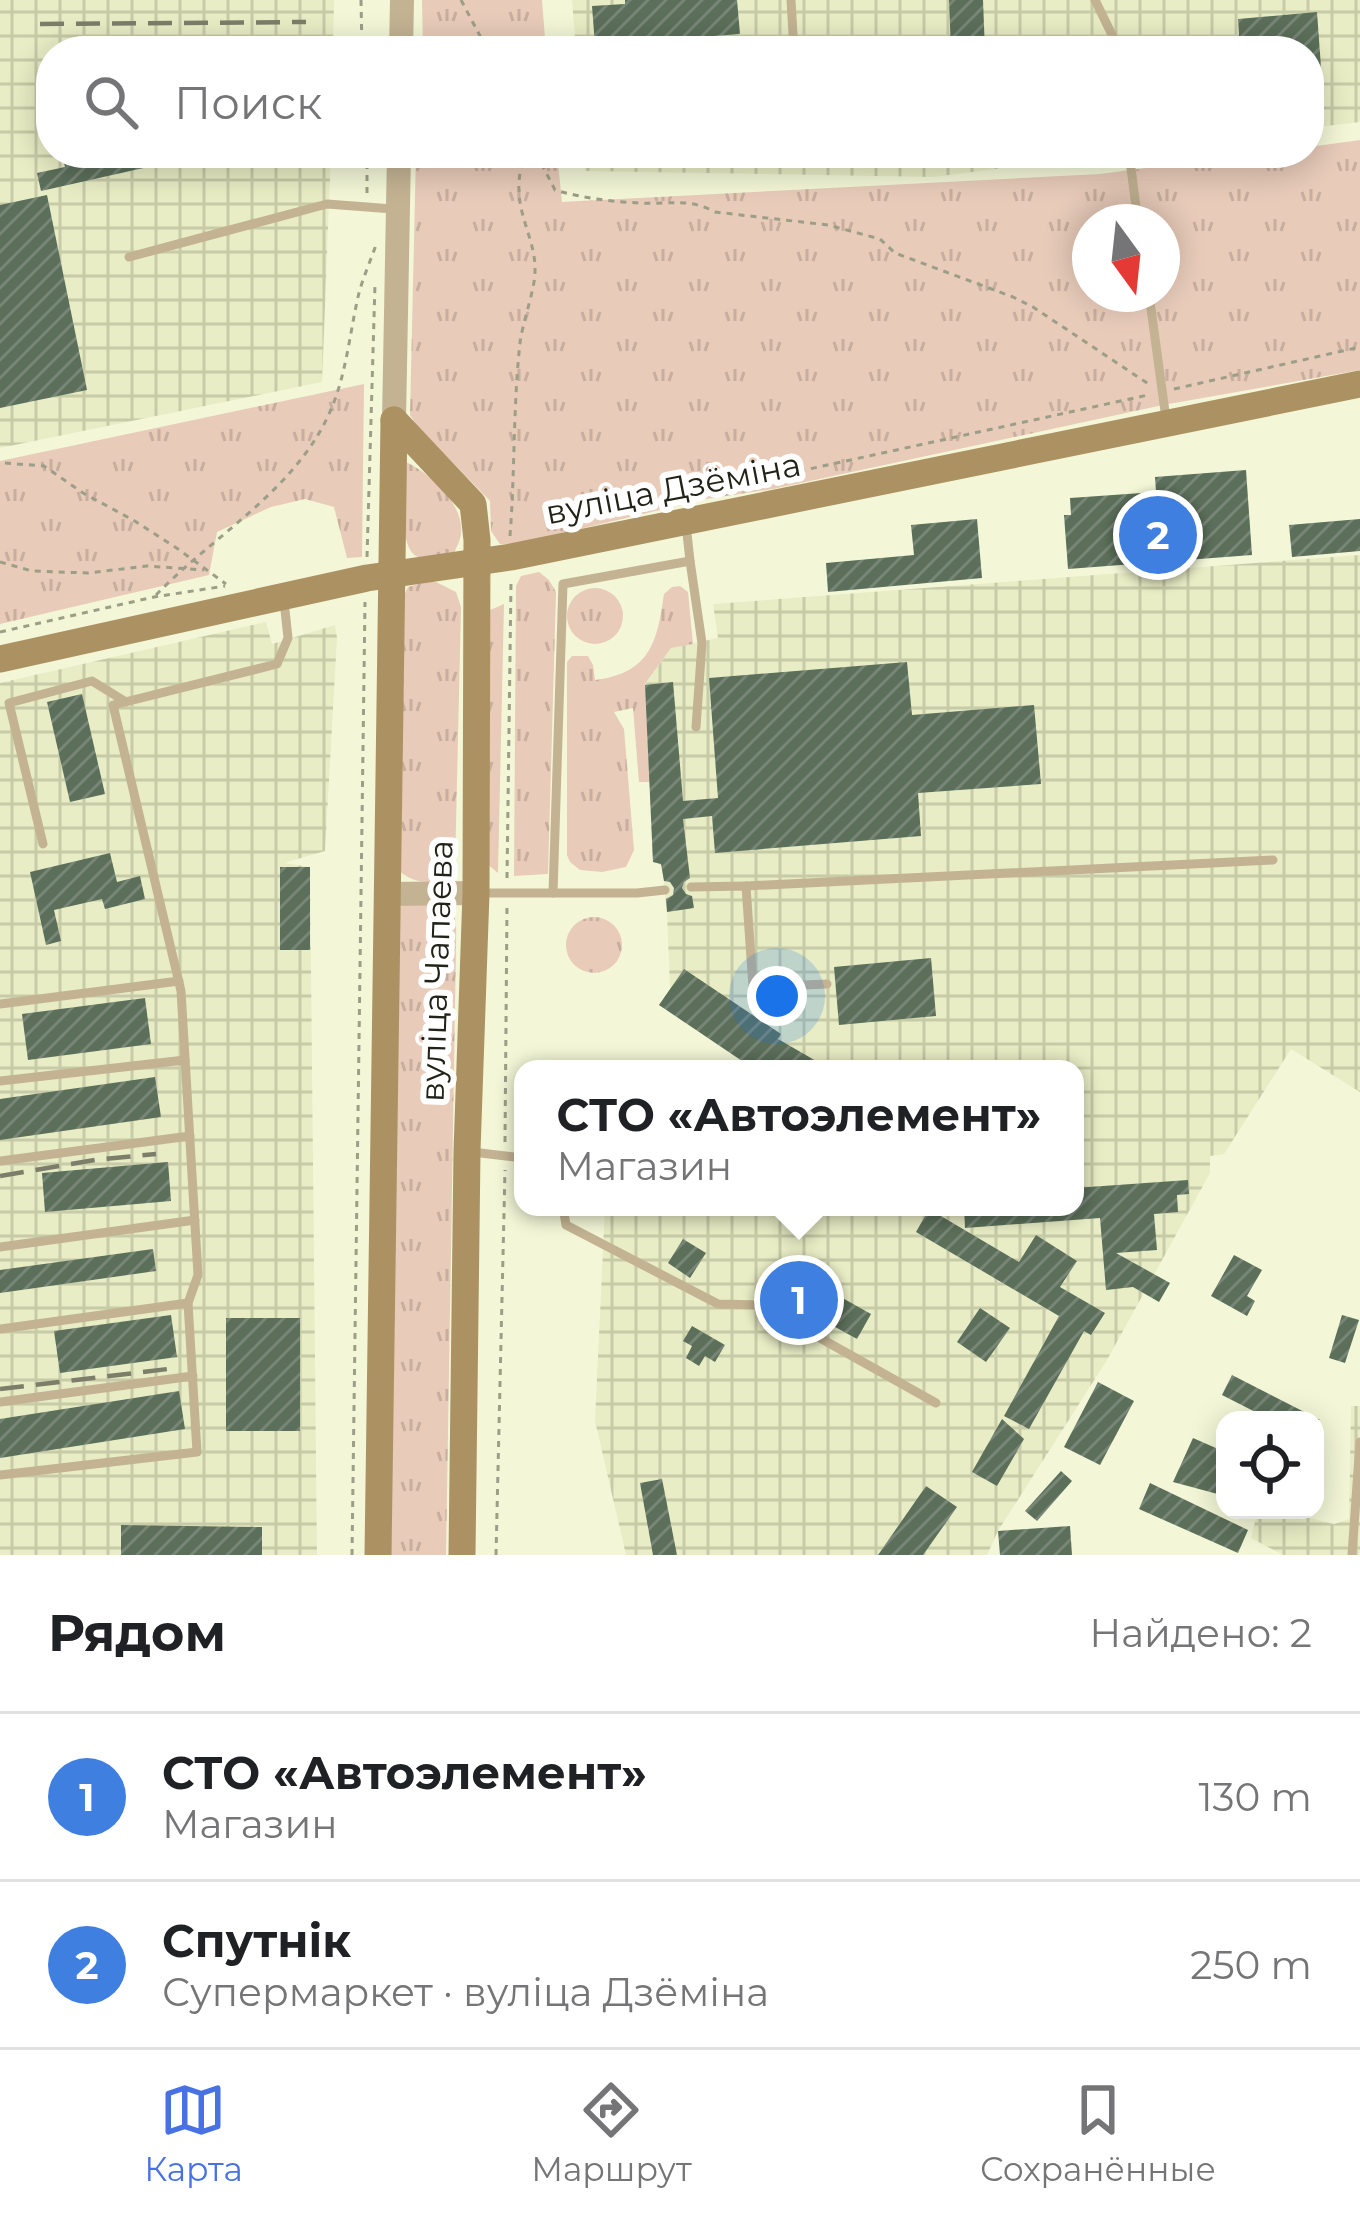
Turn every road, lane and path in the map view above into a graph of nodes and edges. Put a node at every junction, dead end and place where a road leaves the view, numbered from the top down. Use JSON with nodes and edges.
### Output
{"nodes":[{"id":1,"x":361,"y":0,"type":"edge"},
{"id":2,"x":402,"y":0,"type":"edge"},
{"id":3,"x":461,"y":0,"type":"edge"},
{"id":4,"x":791,"y":0,"type":"edge"},
{"id":5,"x":1095,"y":0,"type":"edge"},
{"id":6,"x":362,"y":36,"type":"edge"},
{"id":7,"x":401,"y":36,"type":"edge"},
{"id":8,"x":480,"y":36,"type":"edge"},
{"id":9,"x":793,"y":36,"type":"edge"},
{"id":10,"x":1113,"y":36,"type":"edge"},
{"id":11,"x":367,"y":168,"type":"edge"},
{"id":12,"x":395,"y":168,"type":"edge"},
{"id":13,"x":522,"y":168,"type":"edge"},
{"id":14,"x":544,"y":168,"type":"edge"},
{"id":15,"x":1131,"y":168,"type":"edge"},
{"id":16,"x":1136,"y":204,"type":"edge"},
{"id":17,"x":386,"y":208,"type":"junction"},
{"id":18,"x":129,"y":257,"type":"dead end"},
{"id":19,"x":376,"y":263,"type":"dead end"},
{"id":20,"x":375,"y":283,"type":"dead end"},
{"id":21,"x":1151,"y":312,"type":"edge"},
{"id":22,"x":1360,"y":347,"type":"edge"},
{"id":23,"x":1360,"y":384,"type":"edge"},
{"id":24,"x":1161,"y":392,"type":"junction"},
{"id":25,"x":394,"y":419,"type":"junction"},
{"id":26,"x":1168,"y":424,"type":"junction"},
{"id":27,"x":4,"y":464,"type":"dead end"},
{"id":28,"x":686,"y":522,"type":"junction"},
{"id":29,"x":556,"y":524,"type":"dead end"},
{"id":30,"x":511,"y":557,"type":"junction"},
{"id":31,"x":193,"y":559,"type":"junction"},
{"id":32,"x":690,"y":561,"type":"junction"},
{"id":33,"x":0,"y":562,"type":"edge"},
{"id":34,"x":477,"y":563,"type":"junction"},
{"id":35,"x":182,"y":568,"type":"junction"},
{"id":36,"x":206,"y":570,"type":"junction"},
{"id":37,"x":379,"y":577,"type":"junction"},
{"id":38,"x":284,"y":596,"type":"junction"},
{"id":39,"x":154,"y":597,"type":"junction"},
{"id":40,"x":0,"y":632,"type":"edge"},
{"id":41,"x":0,"y":659,"type":"edge"},
{"id":42,"x":126,"y":702,"type":"junction"},
{"id":43,"x":696,"y":728,"type":"dead end"},
{"id":44,"x":43,"y":844,"type":"dead end"},
{"id":45,"x":1274,"y":860,"type":"dead end"},
{"id":46,"x":746,"y":886,"type":"junction"},
{"id":47,"x":691,"y":887,"type":"dead end"},
{"id":48,"x":665,"y":890,"type":"dead end"},
{"id":49,"x":507,"y":892,"type":"junction"},
{"id":50,"x":476,"y":893,"type":"junction"},
{"id":51,"x":553,"y":893,"type":"junction"},
{"id":52,"x":389,"y":894,"type":"junction"},
{"id":53,"x":179,"y":981,"type":"junction"},
{"id":54,"x":826,"y":984,"type":"dead end"},
{"id":55,"x":0,"y":1004,"type":"edge"},
{"id":56,"x":185,"y":1060,"type":"junction"},
{"id":57,"x":0,"y":1082,"type":"edge"},
{"id":58,"x":190,"y":1136,"type":"junction"},
{"id":59,"x":467,"y":1151,"type":"junction"},
{"id":60,"x":505,"y":1156,"type":"junction"},
{"id":61,"x":514,"y":1157,"type":"edge"},
{"id":62,"x":0,"y":1161,"type":"edge"},
{"id":63,"x":564,"y":1216,"type":"edge"},
{"id":64,"x":195,"y":1220,"type":"junction"},
{"id":65,"x":0,"y":1247,"type":"edge"},
{"id":66,"x":188,"y":1303,"type":"junction"},
{"id":67,"x":0,"y":1329,"type":"edge"},
{"id":68,"x":193,"y":1376,"type":"junction"},
{"id":69,"x":0,"y":1402,"type":"edge"},
{"id":70,"x":936,"y":1403,"type":"dead end"},
{"id":71,"x":1360,"y":1442,"type":"edge"},
{"id":72,"x":0,"y":1475,"type":"edge"},
{"id":73,"x":352,"y":1555,"type":"edge"},
{"id":74,"x":378,"y":1555,"type":"edge"},
{"id":75,"x":462,"y":1555,"type":"edge"},
{"id":76,"x":496,"y":1555,"type":"edge"},
{"id":77,"x":1352,"y":1555,"type":"edge"}],
"edges":[{"from":1,"to":6,"type":"path"},
{"from":2,"to":7,"type":"street"},
{"from":3,"to":8,"type":"path"},
{"from":4,"to":9,"type":"lane"},
{"from":5,"to":10,"type":"lane"},
{"from":11,"to":17,"type":"path"},
{"from":12,"to":17,"type":"street","name":"вуліца Чапаева"},
{"from":13,"to":30,"type":"path"},
{"from":14,"to":24,"type":"path"},
{"from":15,"to":16,"type":"lane"},
{"from":17,"to":18,"type":"lane"},
{"from":17,"to":25,"type":"street","name":"вуліца Чапаева"},
{"from":19,"to":31,"type":"path"},
{"from":20,"to":37,"type":"path"},
{"from":21,"to":24,"type":"lane"},
{"from":22,"to":24,"type":"path"},
{"from":23,"to":26,"type":"main road","name":"вуліца Дзёміна"},
{"from":24,"to":26,"type":"lane"},
{"from":24,"to":29,"type":"path"},
{"from":25,"to":34,"type":"main road","name":"вуліца Чапаева"},
{"from":25,"to":37,"type":"main road","name":"вуліца Чапаева"},
{"from":26,"to":28,"type":"main road","name":"вуліца Дзёміна"},
{"from":27,"to":31,"type":"path"},
{"from":28,"to":30,"type":"main road","name":"вуліца Дзёміна"},
{"from":28,"to":32,"type":"lane"},
{"from":30,"to":34,"type":"main road","name":"вуліца Дзёміна"},
{"from":30,"to":49,"type":"path"},
{"from":31,"to":35,"type":"path"},
{"from":31,"to":36,"type":"path"},
{"from":32,"to":43,"type":"lane"},
{"from":32,"to":51,"type":"lane"},
{"from":33,"to":35,"type":"path"},
{"from":34,"to":37,"type":"main road","name":"вуліца Дзёміна"},
{"from":34,"to":50,"type":"main road","name":"вуліца Чапаева"},
{"from":35,"to":36,"type":"path"},
{"from":35,"to":39,"type":"path"},
{"from":36,"to":39,"type":"path"},
{"from":37,"to":38,"type":"main road","name":"вуліца Дзёміна"},
{"from":37,"to":52,"type":"main road","name":"вуліца Чапаева"},
{"from":37,"to":73,"type":"path"},
{"from":38,"to":41,"type":"main road","name":"вуліца Дзёміна"},
{"from":38,"to":42,"type":"lane"},
{"from":39,"to":40,"type":"path"},
{"from":42,"to":44,"type":"lane"},
{"from":42,"to":53,"type":"lane"},
{"from":45,"to":46,"type":"lane"},
{"from":46,"to":47,"type":"lane"},
{"from":46,"to":54,"type":"lane"},
{"from":48,"to":51,"type":"lane"},
{"from":49,"to":50,"type":"lane"},
{"from":49,"to":51,"type":"lane"},
{"from":49,"to":60,"type":"path"},
{"from":50,"to":52,"type":"street"},
{"from":50,"to":59,"type":"main road","name":"вуліца Чапаева"},
{"from":52,"to":74,"type":"main road","name":"вуліца Чапаева"},
{"from":53,"to":55,"type":"lane"},
{"from":53,"to":56,"type":"lane"},
{"from":56,"to":57,"type":"lane"},
{"from":56,"to":58,"type":"lane"},
{"from":58,"to":62,"type":"lane"},
{"from":58,"to":64,"type":"lane"},
{"from":59,"to":60,"type":"lane"},
{"from":59,"to":75,"type":"main road","name":"вуліца Чапаева"},
{"from":60,"to":61,"type":"lane"},
{"from":60,"to":76,"type":"path"},
{"from":63,"to":70,"type":"lane"},
{"from":64,"to":65,"type":"lane"},
{"from":64,"to":66,"type":"lane"},
{"from":66,"to":67,"type":"lane"},
{"from":66,"to":68,"type":"lane"},
{"from":68,"to":69,"type":"lane"},
{"from":68,"to":72,"type":"lane"},
{"from":71,"to":77,"type":"lane"}]}
